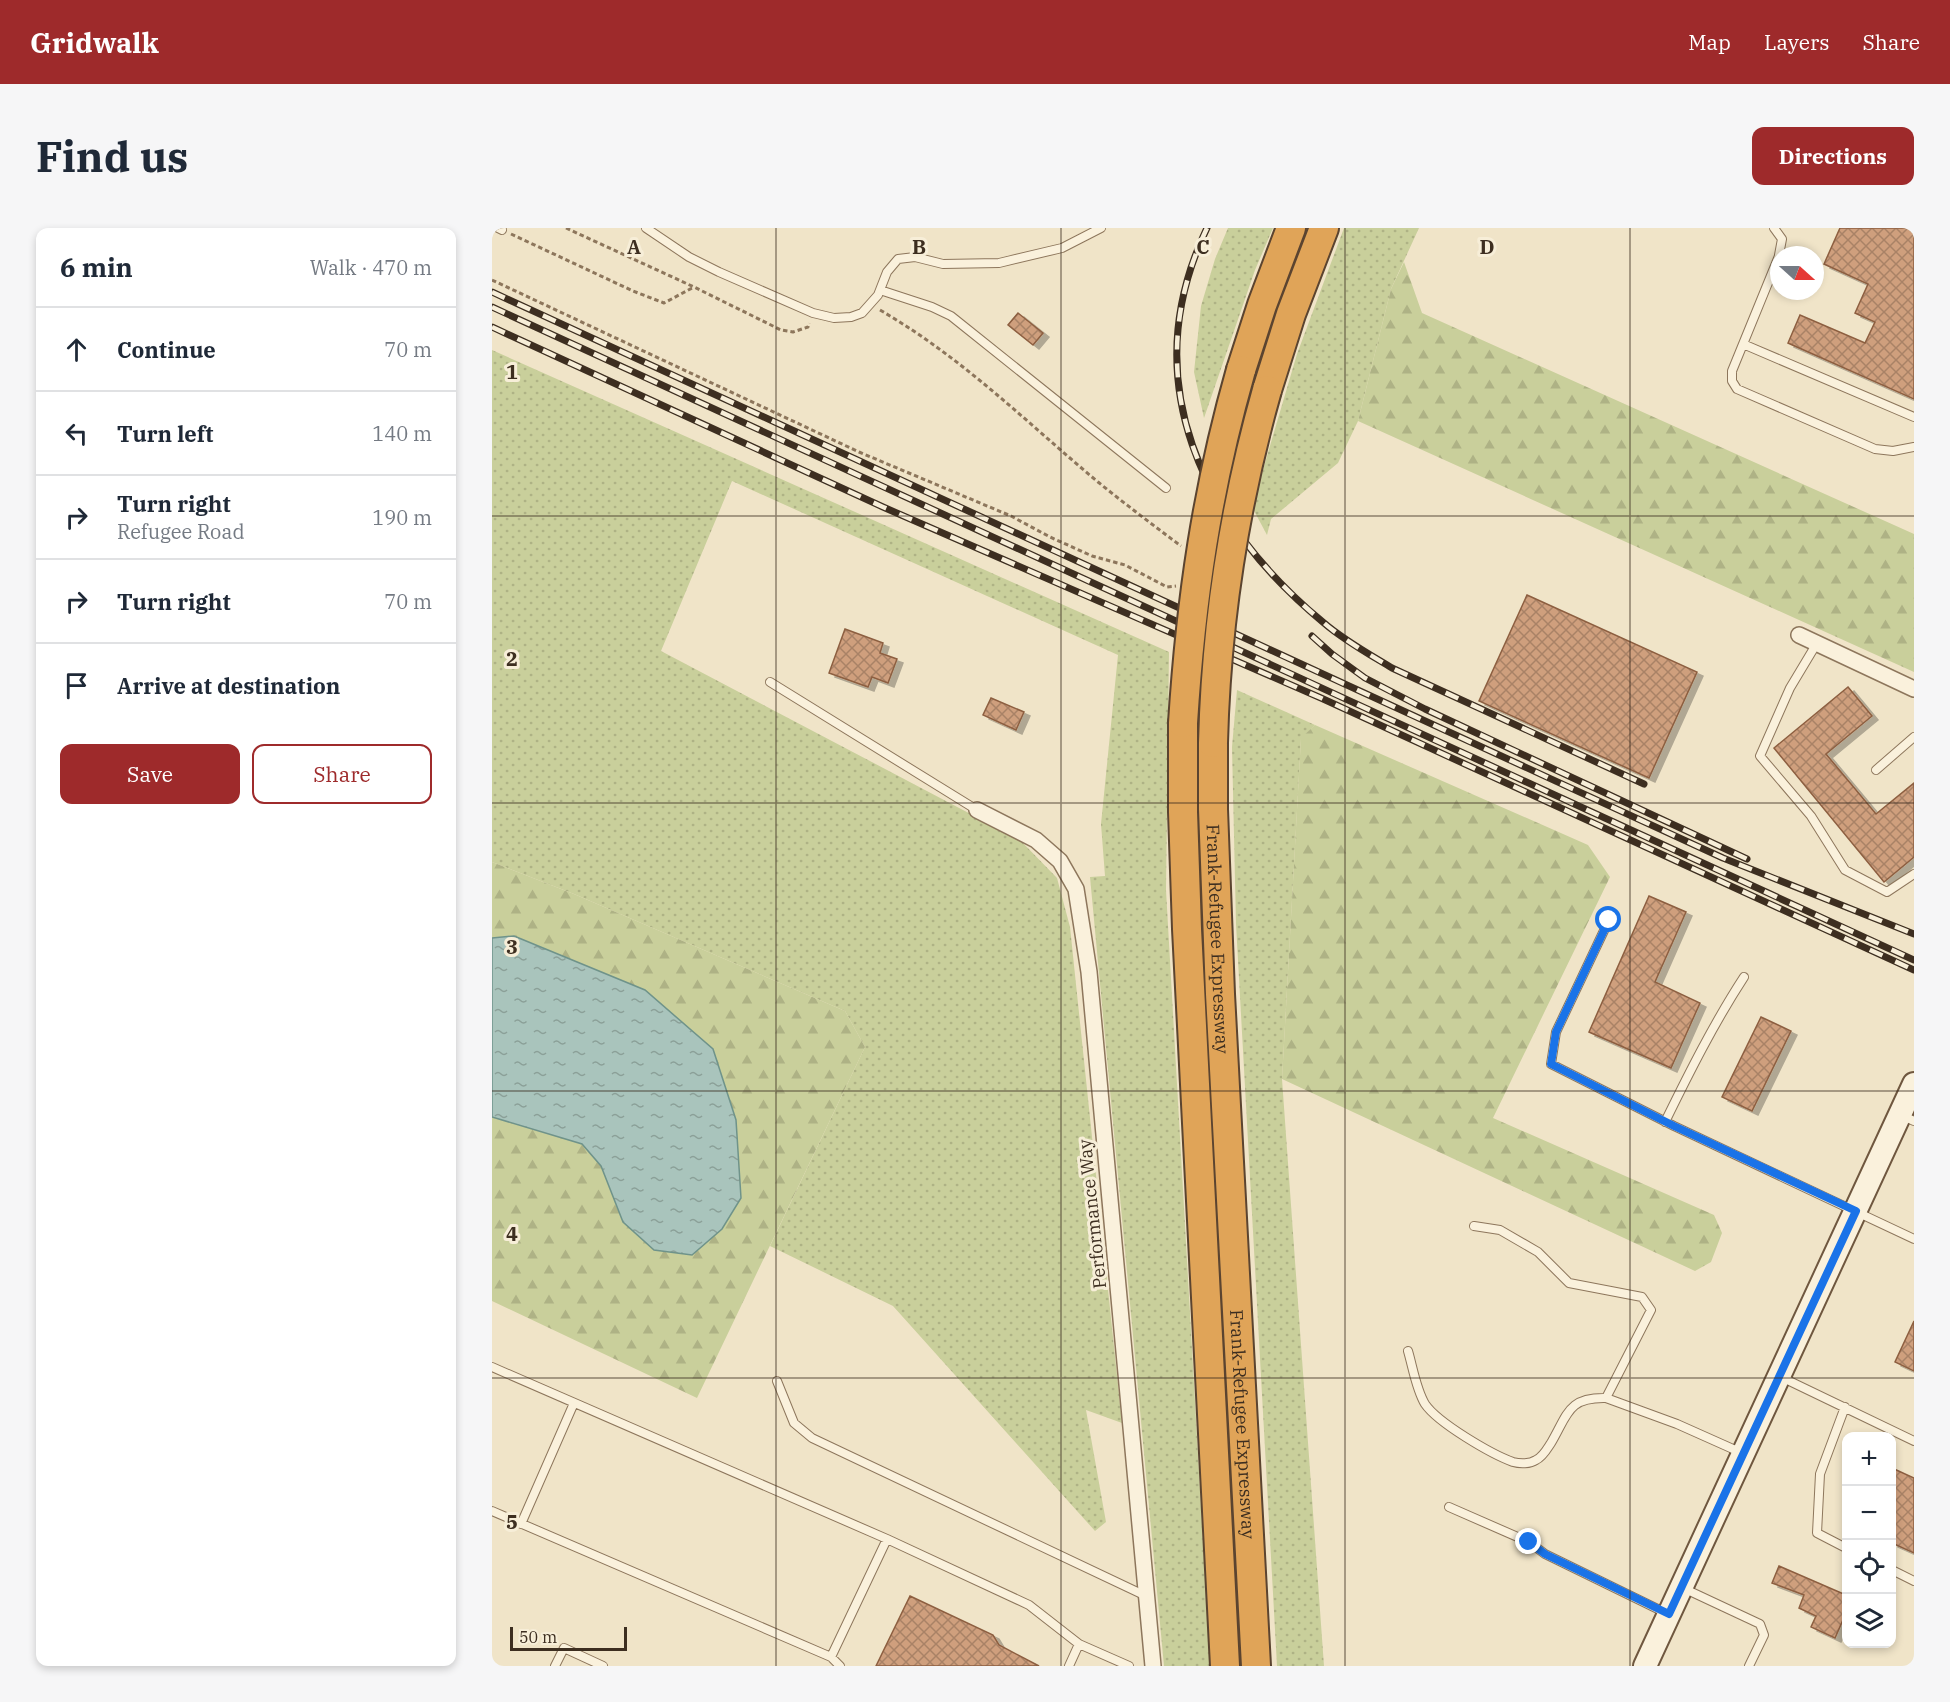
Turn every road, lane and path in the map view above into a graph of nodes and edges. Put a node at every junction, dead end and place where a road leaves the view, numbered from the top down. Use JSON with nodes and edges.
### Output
{"nodes":[{"id":1,"x":566,"y":228,"type":"edge"},
{"id":2,"x":646,"y":228,"type":"edge"},
{"id":3,"x":1101,"y":228,"type":"edge"},
{"id":4,"x":1291,"y":228,"type":"edge"},
{"id":5,"x":1324,"y":228,"type":"edge"},
{"id":6,"x":1774,"y":228,"type":"edge"},
{"id":7,"x":500,"y":229,"type":"edge"},
{"id":8,"x":1781,"y":246,"type":"edge"},
{"id":9,"x":1770,"y":278,"type":"edge"},
{"id":10,"x":492,"y":280,"type":"edge"},
{"id":11,"x":694,"y":287,"type":"junction"},
{"id":12,"x":880,"y":290,"type":"junction"},
{"id":13,"x":871,"y":304,"type":"junction"},
{"id":14,"x":813,"y":313,"type":"junction"},
{"id":15,"x":1743,"y":344,"type":"junction"},
{"id":16,"x":1914,"y":417,"type":"edge"},
{"id":17,"x":1914,"y":447,"type":"edge"},
{"id":18,"x":1166,"y":488,"type":"dead end"},
{"id":19,"x":1184,"y":549,"type":"dead end"},
{"id":20,"x":1182,"y":583,"type":"dead end"},
{"id":21,"x":1799,"y":635,"type":"dead end"},
{"id":22,"x":1816,"y":643,"type":"junction"},
{"id":23,"x":770,"y":682,"type":"dead end"},
{"id":24,"x":1914,"y":689,"type":"edge"},
{"id":25,"x":1914,"y":736,"type":"edge"},
{"id":26,"x":1876,"y":770,"type":"dead end"},
{"id":27,"x":977,"y":810,"type":"joint"},
{"id":28,"x":1914,"y":874,"type":"edge"},
{"id":29,"x":1609,"y":920,"type":"dead end"},
{"id":30,"x":1744,"y":977,"type":"dead end"},
{"id":31,"x":1914,"y":1084,"type":"edge"},
{"id":32,"x":1907,"y":1117,"type":"edge"},
{"id":33,"x":1665,"y":1122,"type":"junction"},
{"id":34,"x":1856,"y":1211,"type":"junction"},
{"id":35,"x":1474,"y":1226,"type":"dead end"},
{"id":36,"x":1914,"y":1239,"type":"edge"},
{"id":37,"x":1408,"y":1351,"type":"dead end"},
{"id":38,"x":492,"y":1367,"type":"edge"},
{"id":39,"x":1780,"y":1376,"type":"junction"},
{"id":40,"x":777,"y":1381,"type":"dead end"},
{"id":41,"x":1606,"y":1398,"type":"junction"},
{"id":42,"x":574,"y":1403,"type":"junction"},
{"id":43,"x":1845,"y":1407,"type":"junction"},
{"id":44,"x":1914,"y":1441,"type":"edge"},
{"id":45,"x":1744,"y":1453,"type":"junction"},
{"id":46,"x":1449,"y":1507,"type":"dead end"},
{"id":47,"x":492,"y":1511,"type":"edge"},
{"id":48,"x":520,"y":1524,"type":"junction"},
{"id":49,"x":887,"y":1539,"type":"junction"},
{"id":50,"x":1842,"y":1546,"type":"edge"},
{"id":51,"x":1896,"y":1572,"type":"edge"},
{"id":52,"x":1914,"y":1581,"type":"edge"},
{"id":53,"x":1681,"y":1587,"type":"junction"},
{"id":54,"x":1147,"y":1596,"type":"junction"},
{"id":55,"x":1669,"y":1614,"type":"junction"},
{"id":56,"x":1079,"y":1644,"type":"junction"},
{"id":57,"x":831,"y":1657,"type":"junction"},
{"id":58,"x":555,"y":1666,"type":"edge"},
{"id":59,"x":603,"y":1666,"type":"edge"},
{"id":60,"x":840,"y":1666,"type":"edge"},
{"id":61,"x":1069,"y":1666,"type":"edge"},
{"id":62,"x":1129,"y":1666,"type":"edge"},
{"id":63,"x":1153,"y":1666,"type":"edge"},
{"id":64,"x":1225,"y":1666,"type":"edge"},
{"id":65,"x":1256,"y":1666,"type":"edge"},
{"id":66,"x":1645,"y":1666,"type":"edge"},
{"id":67,"x":1749,"y":1666,"type":"edge"}],
"edges":[{"from":1,"to":11,"type":"path"},
{"from":2,"to":14,"type":"lane"},
{"from":3,"to":12,"type":"lane"},
{"from":4,"to":64,"type":"highway","name":"Frank-Refugee Expressway","bridge":true},
{"from":5,"to":65,"type":"highway","name":"Frank-Refugee Expressway","bridge":true},
{"from":6,"to":8,"type":"lane"},
{"from":7,"to":11,"type":"path"},
{"from":9,"to":15,"type":"lane"},
{"from":10,"to":20,"type":"path"},
{"from":11,"to":14,"type":"path"},
{"from":12,"to":13,"type":"lane"},
{"from":12,"to":18,"type":"lane"},
{"from":13,"to":14,"type":"lane"},
{"from":13,"to":19,"type":"path"},
{"from":15,"to":16,"type":"lane"},
{"from":15,"to":17,"type":"lane"},
{"from":21,"to":22,"type":"street"},
{"from":22,"to":24,"type":"street"},
{"from":22,"to":28,"type":"lane"},
{"from":23,"to":27,"type":"lane"},
{"from":25,"to":26,"type":"lane"},
{"from":27,"to":54,"type":"street","name":"Performance Way"},
{"from":29,"to":33,"type":"lane"},
{"from":30,"to":33,"type":"lane"},
{"from":31,"to":32,"type":"main road"},
{"from":32,"to":34,"type":"main road"},
{"from":33,"to":34,"type":"lane"},
{"from":34,"to":36,"type":"lane"},
{"from":34,"to":39,"type":"main road"},
{"from":35,"to":41,"type":"lane"},
{"from":37,"to":41,"type":"lane"},
{"from":38,"to":42,"type":"lane"},
{"from":39,"to":43,"type":"lane"},
{"from":39,"to":45,"type":"main road"},
{"from":40,"to":54,"type":"lane"},
{"from":41,"to":45,"type":"lane"},
{"from":42,"to":48,"type":"lane"},
{"from":42,"to":49,"type":"lane"},
{"from":43,"to":44,"type":"lane"},
{"from":43,"to":50,"type":"lane"},
{"from":45,"to":53,"type":"main road"},
{"from":46,"to":55,"type":"lane"},
{"from":47,"to":48,"type":"lane"},
{"from":48,"to":57,"type":"lane"},
{"from":49,"to":56,"type":"lane"},
{"from":49,"to":57,"type":"lane"},
{"from":51,"to":52,"type":"lane"},
{"from":53,"to":55,"type":"main road"},
{"from":53,"to":67,"type":"lane"},
{"from":54,"to":63,"type":"street","name":"Performance Way"},
{"from":55,"to":66,"type":"main road"},
{"from":56,"to":61,"type":"lane"},
{"from":56,"to":62,"type":"lane"},
{"from":57,"to":60,"type":"lane"},
{"from":58,"to":59,"type":"lane"}]}
